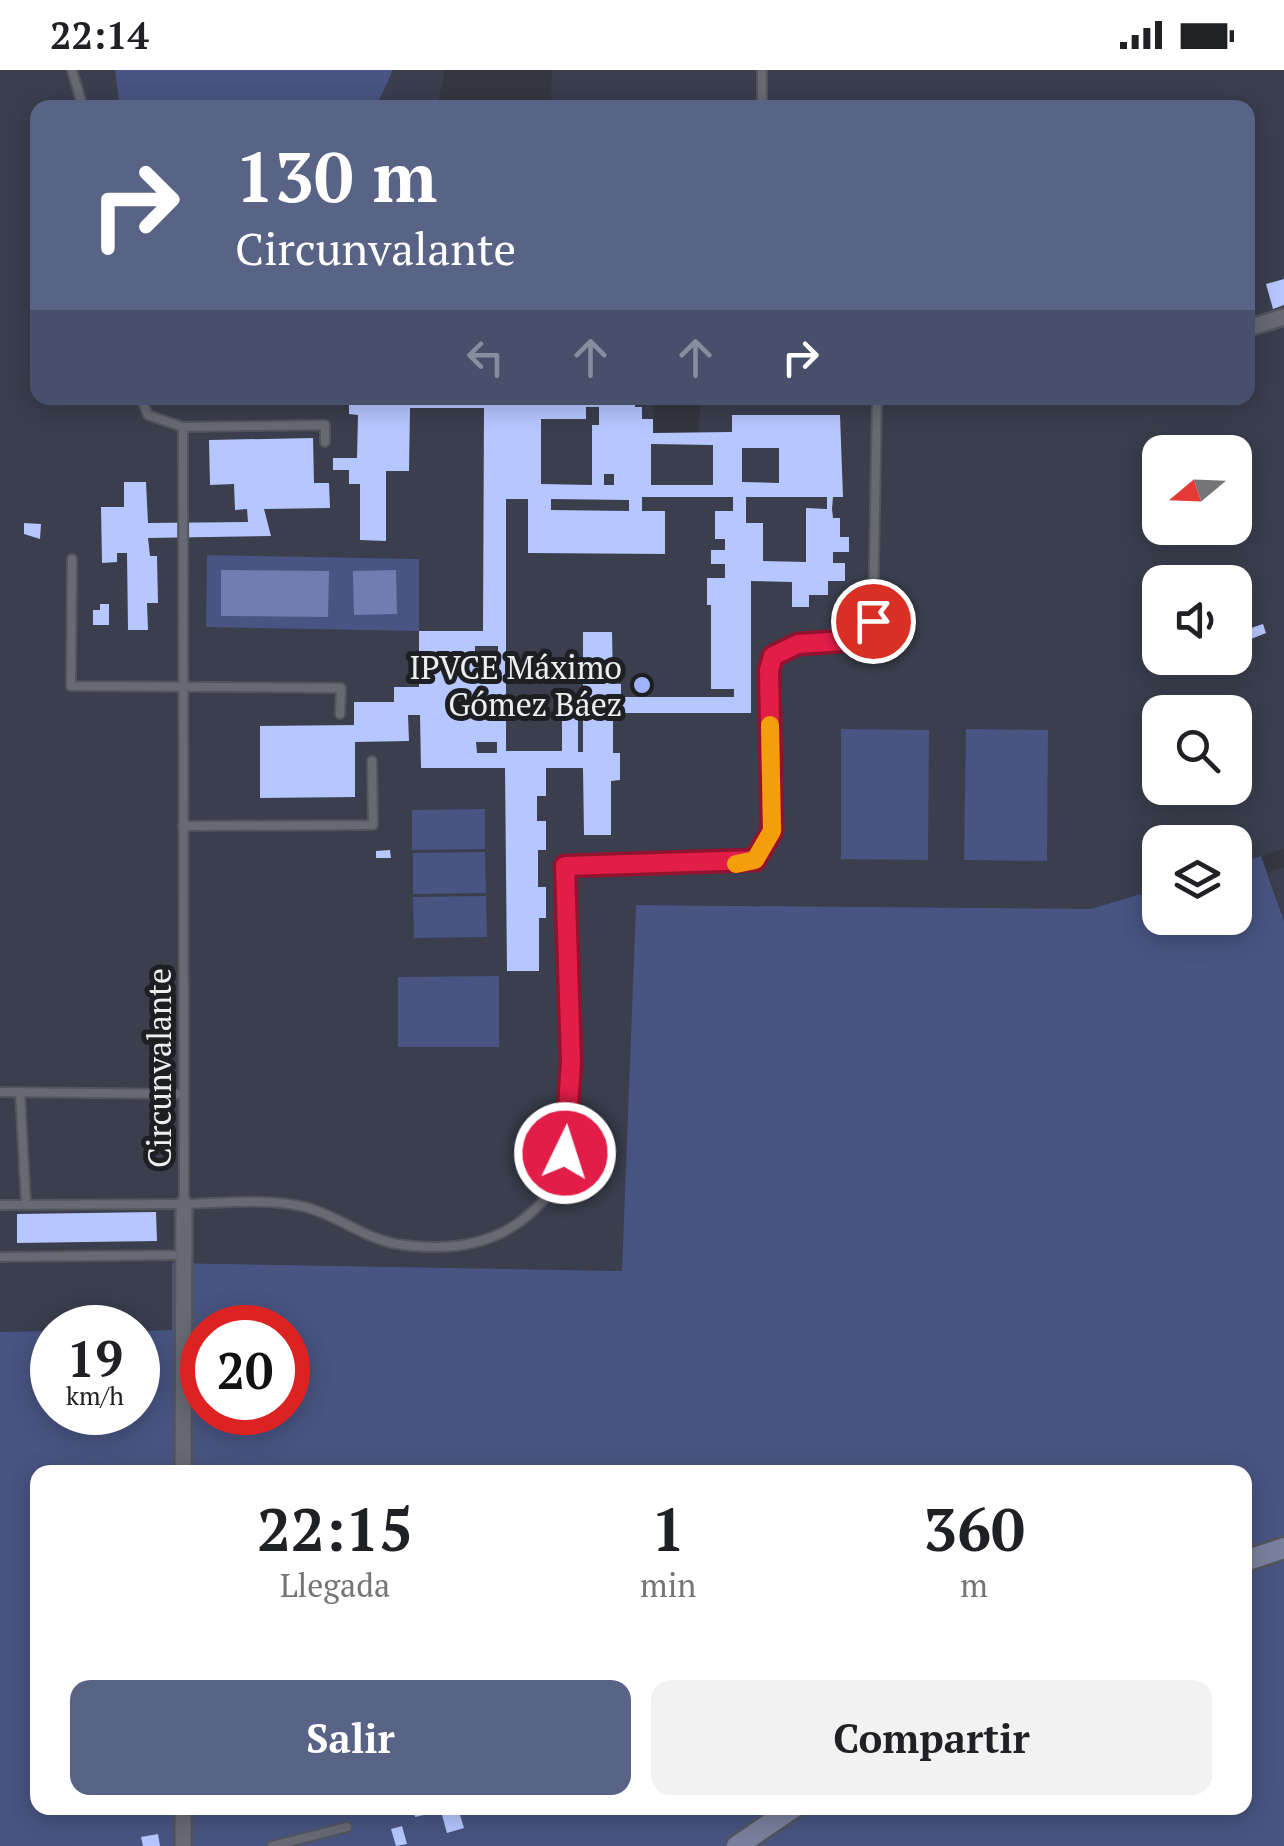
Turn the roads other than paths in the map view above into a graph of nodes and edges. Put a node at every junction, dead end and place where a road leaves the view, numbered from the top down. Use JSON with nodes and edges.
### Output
{"nodes":[{"id":1,"x":72,"y":70,"type":"edge"},
{"id":2,"x":762,"y":70,"type":"edge"},
{"id":3,"x":81,"y":100,"type":"edge"},
{"id":4,"x":762,"y":100,"type":"edge"},
{"id":5,"x":1284,"y":318,"type":"edge"},
{"id":6,"x":1255,"y":326,"type":"edge"},
{"id":7,"x":144,"y":405,"type":"edge"},
{"id":8,"x":877,"y":405,"type":"edge"},
{"id":9,"x":183,"y":427,"type":"junction"},
{"id":10,"x":325,"y":442,"type":"dead end"},
{"id":11,"x":72,"y":559,"type":"dead end"},
{"id":12,"x":183,"y":687,"type":"junction"},
{"id":13,"x":340,"y":714,"type":"dead end"},
{"id":14,"x":372,"y":761,"type":"dead end"},
{"id":15,"x":184,"y":826,"type":"junction"},
{"id":16,"x":0,"y":1092,"type":"edge"},
{"id":17,"x":20,"y":1092,"type":"junction"},
{"id":18,"x":184,"y":1094,"type":"junction"},
{"id":19,"x":26,"y":1204,"type":"junction"},
{"id":20,"x":184,"y":1204,"type":"junction"},
{"id":21,"x":0,"y":1205,"type":"edge"},
{"id":22,"x":184,"y":1255,"type":"junction"},
{"id":23,"x":0,"y":1256,"type":"edge"},
{"id":24,"x":184,"y":1465,"type":"edge"},
{"id":25,"x":1284,"y":1548,"type":"edge"},
{"id":26,"x":1252,"y":1559,"type":"edge"},
{"id":27,"x":183,"y":1815,"type":"edge"},
{"id":28,"x":783,"y":1815,"type":"edge"},
{"id":29,"x":347,"y":1827,"type":"dead end"},
{"id":30,"x":183,"y":1846,"type":"edge"},
{"id":31,"x":272,"y":1846,"type":"edge"},
{"id":32,"x":737,"y":1846,"type":"edge"}],
"edges":[{"from":1,"to":3,"type":"lane"},
{"from":2,"to":4,"type":"lane"},
{"from":5,"to":6,"type":"street"},
{"from":7,"to":9,"type":"lane"},
{"from":8,"to":20,"type":"lane","name":"Circunvalante"},
{"from":9,"to":10,"type":"lane"},
{"from":9,"to":12,"type":"lane","name":"Circunvalante"},
{"from":11,"to":12,"type":"lane"},
{"from":12,"to":13,"type":"lane"},
{"from":12,"to":15,"type":"lane","name":"Circunvalante"},
{"from":14,"to":15,"type":"lane"},
{"from":15,"to":18,"type":"lane","name":"Circunvalante"},
{"from":16,"to":17,"type":"lane"},
{"from":17,"to":18,"type":"lane"},
{"from":17,"to":19,"type":"lane"},
{"from":18,"to":20,"type":"lane","name":"Circunvalante"},
{"from":19,"to":20,"type":"lane"},
{"from":19,"to":21,"type":"lane"},
{"from":20,"to":22,"type":"street"},
{"from":22,"to":23,"type":"lane"},
{"from":22,"to":24,"type":"street"},
{"from":25,"to":26,"type":"street"},
{"from":27,"to":30,"type":"street"},
{"from":28,"to":32,"type":"street"},
{"from":29,"to":31,"type":"lane"}]}
